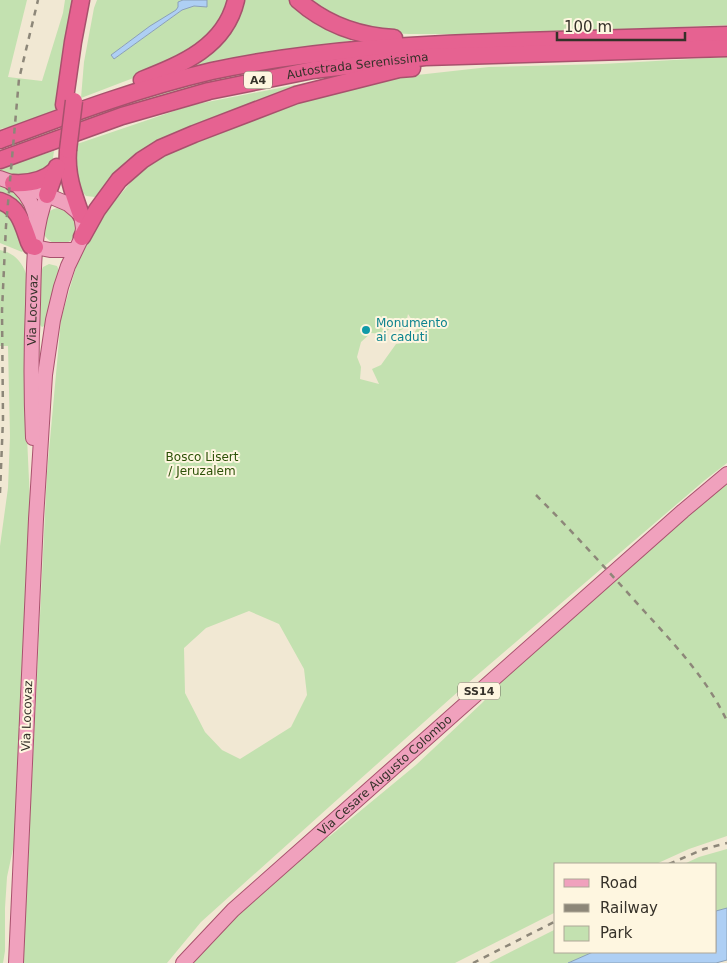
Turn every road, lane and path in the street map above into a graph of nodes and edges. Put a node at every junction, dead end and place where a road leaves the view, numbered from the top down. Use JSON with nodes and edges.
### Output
{"nodes":[{"id":1,"x":82,"y":0,"type":"edge"},
{"id":2,"x":91,"y":0,"type":"edge"},
{"id":3,"x":236,"y":0,"type":"edge"},
{"id":4,"x":298,"y":0,"type":"edge"},
{"id":5,"x":727,"y":35,"type":"edge"},
{"id":6,"x":464,"y":42,"type":"junction"},
{"id":7,"x":727,"y":48,"type":"edge"},
{"id":8,"x":526,"y":54,"type":"junction"},
{"id":9,"x":75,"y":105,"type":"junction"},
{"id":10,"x":0,"y":140,"type":"edge"},
{"id":11,"x":64,"y":151,"type":"junction"},
{"id":12,"x":0,"y":160,"type":"edge"},
{"id":13,"x":56,"y":170,"type":"junction"},
{"id":14,"x":6,"y":181,"type":"edge"},
{"id":15,"x":47,"y":195,"type":"junction"},
{"id":16,"x":0,"y":201,"type":"edge"},
{"id":17,"x":80,"y":215,"type":"junction"},
{"id":18,"x":37,"y":227,"type":"junction"},
{"id":19,"x":78,"y":244,"type":"junction"},
{"id":20,"x":35,"y":247,"type":"junction"},
{"id":21,"x":727,"y":474,"type":"edge"},
{"id":22,"x":36,"y":519,"type":"junction"},
{"id":23,"x":18,"y":914,"type":"junction"},
{"id":24,"x":10,"y":963,"type":"edge"},
{"id":25,"x":16,"y":963,"type":"edge"},
{"id":26,"x":183,"y":963,"type":"edge"}],
"edges":[{"from":1,"to":9,"type":"highway"},
{"from":2,"to":9,"type":"highway"},
{"from":3,"to":9,"type":"highway"},
{"from":4,"to":6,"type":"highway"},
{"from":5,"to":6,"type":"highway","name":"Autostrada Serenissima","number":"A4"},
{"from":6,"to":9,"type":"highway","name":"Autostrada Serenissima","number":"A4"},
{"from":7,"to":8,"type":"highway","name":"Autostrada Serenissima","number":"A4"},
{"from":8,"to":12,"type":"highway","name":"Autostrada Serenissima","number":"A4"},
{"from":8,"to":19,"type":"highway"},
{"from":9,"to":10,"type":"highway","name":"Autostrada Serenissima","number":"A4"},
{"from":9,"to":11,"type":"highway","bridge":true},
{"from":11,"to":13,"type":"highway"},
{"from":11,"to":17,"type":"highway"},
{"from":13,"to":14,"type":"highway"},
{"from":13,"to":15,"type":"highway"},
{"from":14,"to":15,"type":"main road"},
{"from":14,"to":18,"type":"main road"},
{"from":15,"to":17,"type":"main road"},
{"from":15,"to":18,"type":"main road","name":"Via Locovaz"},
{"from":16,"to":20,"type":"highway"},
{"from":17,"to":19,"type":"main road","name":"Via Locovaz"},
{"from":18,"to":20,"type":"main road","name":"Via Locovaz"},
{"from":19,"to":20,"type":"main road"},
{"from":19,"to":22,"type":"main road","name":"Via Locovaz"},
{"from":20,"to":22,"type":"main road","name":"Via Locovaz"},
{"from":21,"to":26,"type":"main road","name":"Via Cesare Augusto Colombo","number":"SS14"},
{"from":22,"to":23,"type":"main road","name":"Via Locovaz"},
{"from":23,"to":24,"type":"main road","name":"Via Locovaz"},
{"from":23,"to":25,"type":"main road","name":"Via Locovaz"}]}
